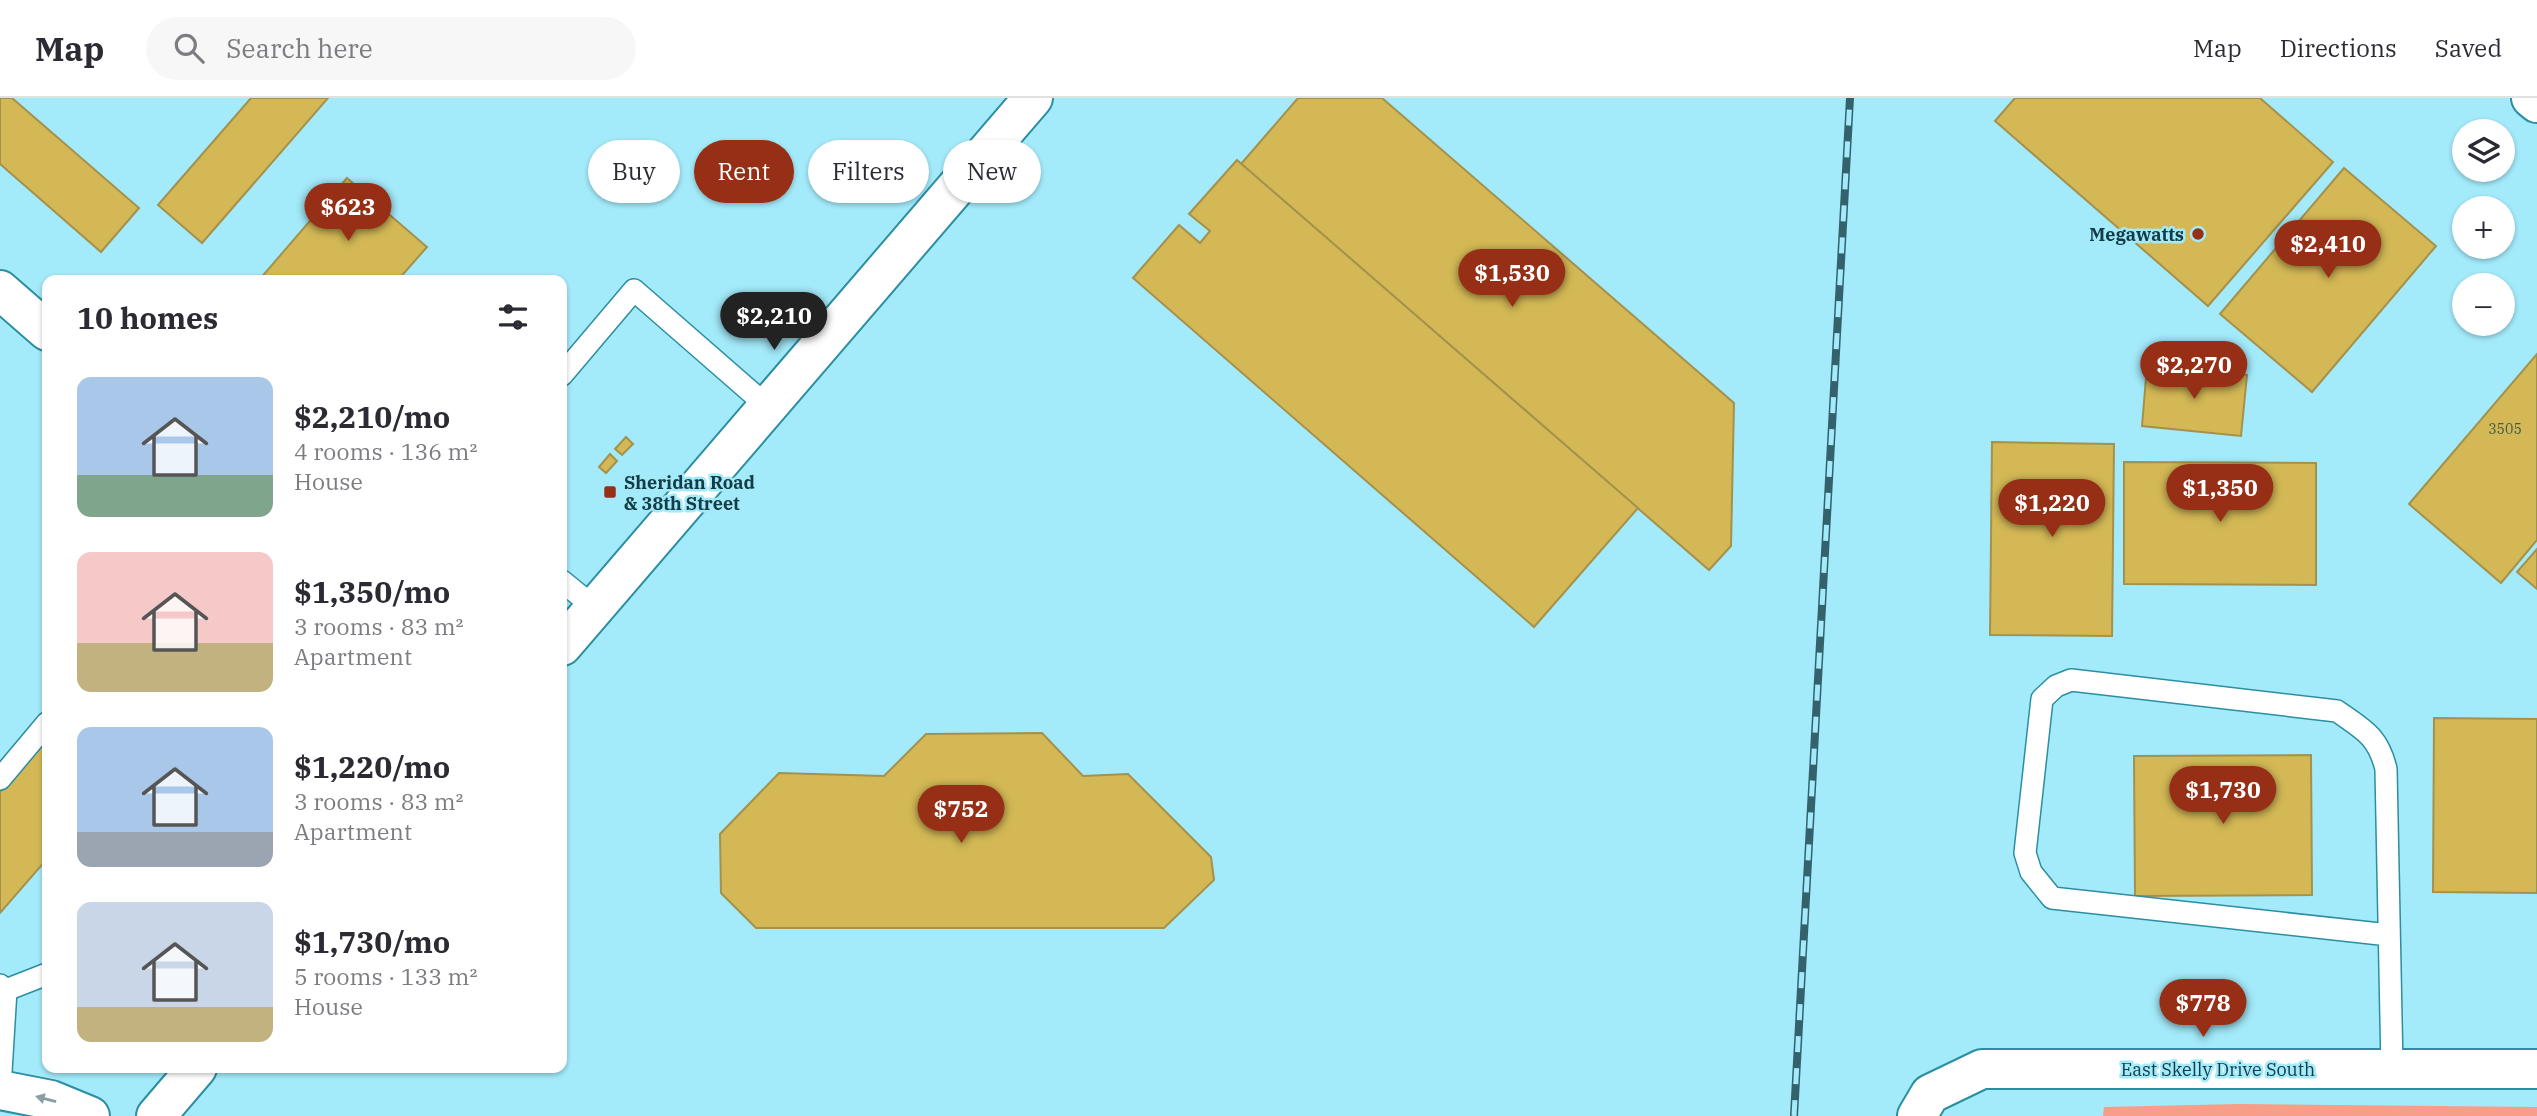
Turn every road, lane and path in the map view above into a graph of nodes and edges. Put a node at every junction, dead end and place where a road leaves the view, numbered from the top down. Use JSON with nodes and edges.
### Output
{"nodes":[{"id":1,"x":1033,"y":98,"type":"edge"},
{"id":2,"x":2531,"y":98,"type":"edge"},
{"id":3,"x":2537,"y":103,"type":"edge"},
{"id":4,"x":0,"y":289,"type":"edge"},
{"id":5,"x":42,"y":327,"type":"edge"},
{"id":6,"x":567,"y":369,"type":"edge"},
{"id":7,"x":767,"y":406,"type":"junction"},
{"id":8,"x":567,"y":585,"type":"edge"},
{"id":9,"x":595,"y":608,"type":"junction"},
{"id":10,"x":567,"y":640,"type":"edge"},
{"id":11,"x":42,"y":729,"type":"edge"},
{"id":12,"x":0,"y":779,"type":"edge"},
{"id":13,"x":2389,"y":936,"type":"junction"},
{"id":14,"x":42,"y":975,"type":"edge"},
{"id":15,"x":3,"y":987,"type":"edge"},
{"id":16,"x":2392,"y":1069,"type":"junction"},
{"id":17,"x":2537,"y":1069,"type":"edge"},
{"id":18,"x":193,"y":1073,"type":"edge"},
{"id":19,"x":0,"y":1089,"type":"edge"},
{"id":20,"x":90,"y":1116,"type":"edge"},
{"id":21,"x":156,"y":1116,"type":"edge"},
{"id":22,"x":1917,"y":1116,"type":"edge"}],
"edges":[{"from":1,"to":7,"type":"main road"},
{"from":2,"to":3,"type":"main road"},
{"from":4,"to":5,"type":"main road"},
{"from":6,"to":7,"type":"lane"},
{"from":7,"to":9,"type":"main road"},
{"from":8,"to":9,"type":"lane"},
{"from":9,"to":10,"type":"main road"},
{"from":11,"to":12,"type":"lane"},
{"from":13,"to":13,"type":"lane"},
{"from":13,"to":16,"type":"lane"},
{"from":14,"to":15,"type":"lane"},
{"from":15,"to":19,"type":"lane"},
{"from":16,"to":17,"type":"main road","name":"East Skelly Drive South"},
{"from":16,"to":22,"type":"main road","name":"East Skelly Drive South"},
{"from":18,"to":21,"type":"main road"},
{"from":20,"to":19,"type":"main road","one_way":true}]}
